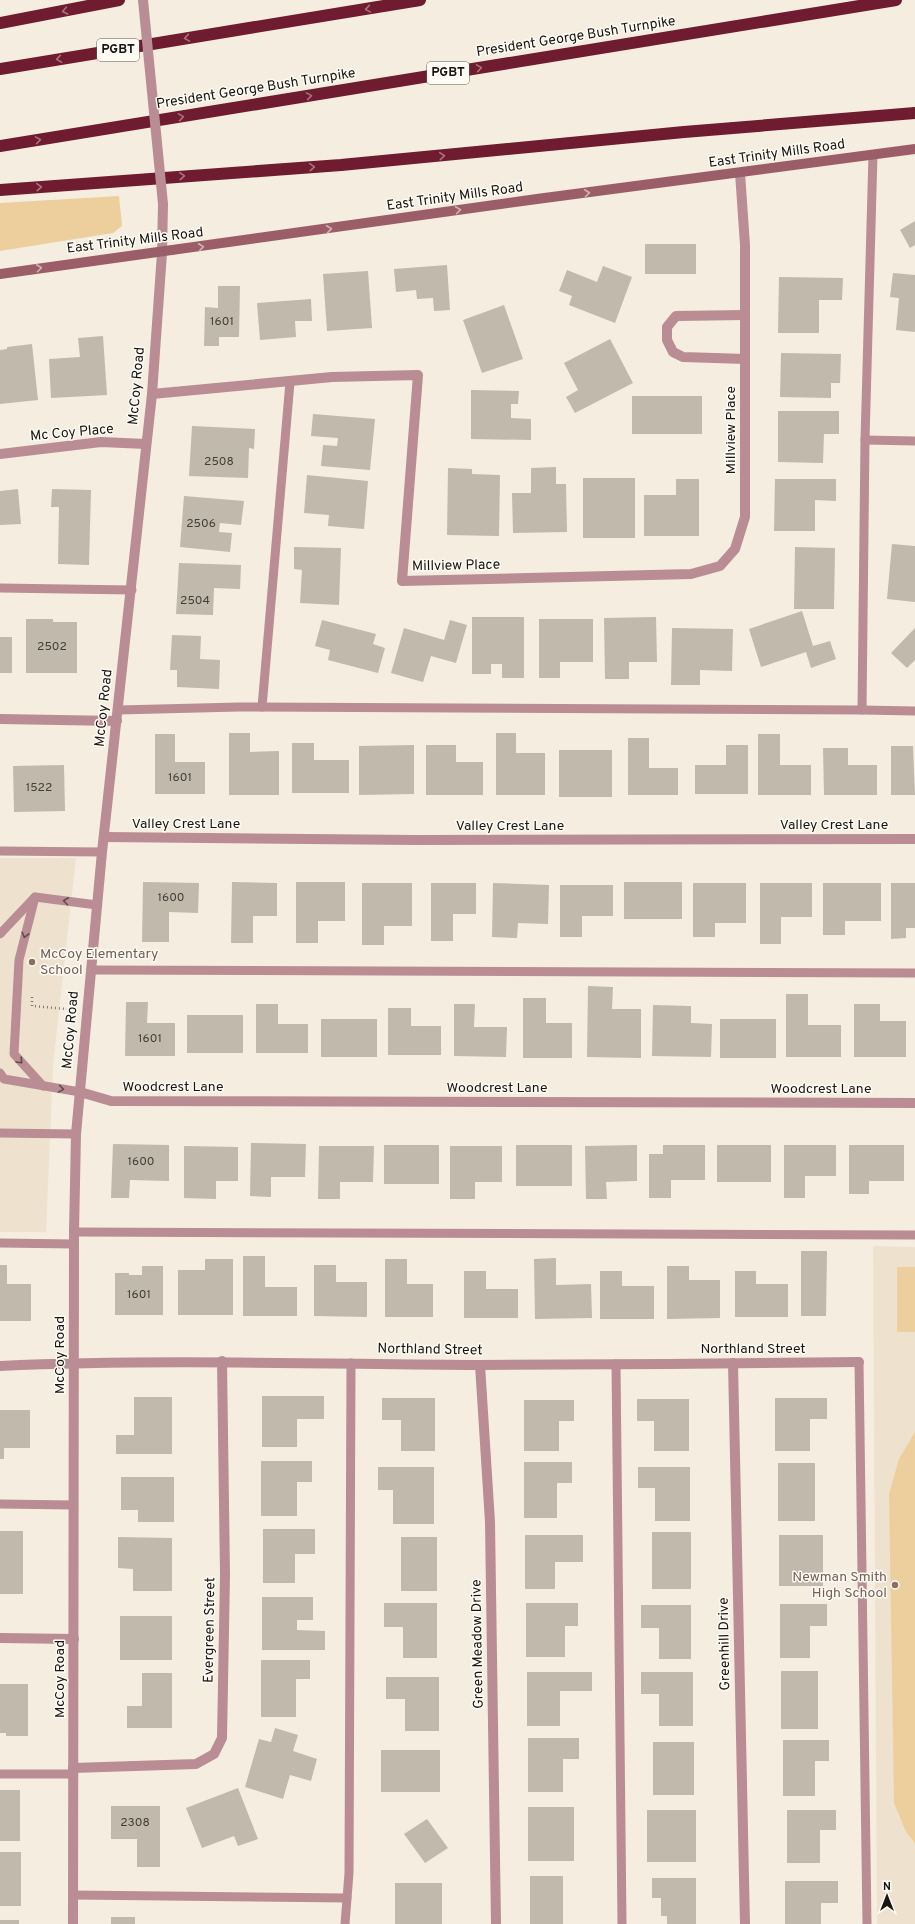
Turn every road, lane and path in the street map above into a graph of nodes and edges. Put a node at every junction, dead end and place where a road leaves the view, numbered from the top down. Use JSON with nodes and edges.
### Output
{"nodes":[{"id":1,"x":119,"y":0,"type":"edge"},
{"id":2,"x":143,"y":0,"type":"edge"},
{"id":3,"x":420,"y":0,"type":"edge"},
{"id":4,"x":896,"y":0,"type":"edge"},
{"id":5,"x":0,"y":24,"type":"edge"},
{"id":6,"x":0,"y":69,"type":"edge"},
{"id":7,"x":915,"y":113,"type":"edge"},
{"id":8,"x":0,"y":146,"type":"edge"},
{"id":9,"x":915,"y":149,"type":"edge"},
{"id":10,"x":873,"y":155,"type":"junction"},
{"id":11,"x":740,"y":173,"type":"junction"},
{"id":12,"x":0,"y":190,"type":"edge"},
{"id":13,"x":162,"y":252,"type":"junction"},
{"id":14,"x":0,"y":274,"type":"edge"},
{"id":15,"x":745,"y":315,"type":"junction"},
{"id":16,"x":745,"y":359,"type":"junction"},
{"id":17,"x":290,"y":382,"type":"junction"},
{"id":18,"x":152,"y":394,"type":"junction"},
{"id":19,"x":865,"y":440,"type":"junction"},
{"id":20,"x":915,"y":441,"type":"edge"},
{"id":21,"x":146,"y":444,"type":"junction"},
{"id":22,"x":0,"y":454,"type":"edge"},
{"id":23,"x":0,"y":588,"type":"edge"},
{"id":24,"x":132,"y":590,"type":"junction"},
{"id":25,"x":262,"y":707,"type":"junction"},
{"id":26,"x":118,"y":710,"type":"junction"},
{"id":27,"x":862,"y":710,"type":"junction"},
{"id":28,"x":915,"y":711,"type":"edge"},
{"id":29,"x":0,"y":719,"type":"edge"},
{"id":30,"x":117,"y":721,"type":"junction"},
{"id":31,"x":104,"y":838,"type":"junction"},
{"id":32,"x":915,"y":839,"type":"edge"},
{"id":33,"x":0,"y":851,"type":"edge"},
{"id":34,"x":102,"y":852,"type":"junction"},
{"id":35,"x":35,"y":897,"type":"junction"},
{"id":36,"x":97,"y":905,"type":"junction"},
{"id":37,"x":0,"y":934,"type":"edge"},
{"id":38,"x":91,"y":970,"type":"junction"},
{"id":39,"x":915,"y":973,"type":"edge"},
{"id":40,"x":32,"y":996,"type":"dead end"},
{"id":41,"x":67,"y":1009,"type":"dead end"},
{"id":42,"x":0,"y":1073,"type":"edge"},
{"id":43,"x":43,"y":1086,"type":"junction"},
{"id":44,"x":80,"y":1092,"type":"junction"},
{"id":45,"x":915,"y":1103,"type":"edge"},
{"id":46,"x":0,"y":1133,"type":"edge"},
{"id":47,"x":76,"y":1134,"type":"junction"},
{"id":48,"x":74,"y":1232,"type":"junction"},
{"id":49,"x":915,"y":1235,"type":"edge"},
{"id":50,"x":0,"y":1243,"type":"edge"},
{"id":51,"x":74,"y":1244,"type":"junction"},
{"id":52,"x":222,"y":1361,"type":"junction"},
{"id":53,"x":859,"y":1362,"type":"joint"},
{"id":54,"x":74,"y":1363,"type":"junction"},
{"id":55,"x":351,"y":1363,"type":"junction"},
{"id":56,"x":733,"y":1363,"type":"junction"},
{"id":57,"x":616,"y":1364,"type":"junction"},
{"id":58,"x":480,"y":1365,"type":"junction"},
{"id":59,"x":0,"y":1366,"type":"edge"},
{"id":60,"x":0,"y":1504,"type":"edge"},
{"id":61,"x":73,"y":1505,"type":"junction"},
{"id":62,"x":0,"y":1638,"type":"edge"},
{"id":63,"x":74,"y":1639,"type":"junction"},
{"id":64,"x":73,"y":1771,"type":"junction"},
{"id":65,"x":0,"y":1774,"type":"edge"},
{"id":66,"x":73,"y":1895,"type":"junction"},
{"id":67,"x":347,"y":1898,"type":"junction"},
{"id":68,"x":73,"y":1924,"type":"edge"},
{"id":69,"x":345,"y":1924,"type":"edge"},
{"id":70,"x":496,"y":1924,"type":"edge"},
{"id":71,"x":622,"y":1924,"type":"edge"},
{"id":72,"x":745,"y":1924,"type":"edge"},
{"id":73,"x":867,"y":1924,"type":"edge"}],
"edges":[{"from":1,"to":5,"type":"highway","one_way":true},
{"from":2,"to":13,"type":"street","name":"McCoy Road","bridge":true},
{"from":3,"to":6,"type":"highway","number":"PGBT","one_way":true},
{"from":8,"to":4,"type":"highway","name":"President George Bush Turnpike","number":"PGBT","one_way":true},
{"from":12,"to":7,"type":"highway","one_way":true},
{"from":9,"to":10,"type":"main road","name":"East Trinity Mills Road"},
{"from":10,"to":11,"type":"main road","name":"East Trinity Mills Road"},
{"from":10,"to":19,"type":"lane"},
{"from":13,"to":11,"type":"main road","name":"East Trinity Mills Road","one_way":true},
{"from":11,"to":15,"type":"street","name":"Millview Place"},
{"from":14,"to":13,"type":"main road","name":"East Trinity Mills Road","one_way":true},
{"from":13,"to":18,"type":"street","name":"McCoy Road"},
{"from":15,"to":16,"type":"street","name":"Millview Place"},
{"from":15,"to":16,"type":"street"},
{"from":16,"to":17,"type":"street","name":"Millview Place"},
{"from":17,"to":18,"type":"street","name":"Millview Place"},
{"from":17,"to":25,"type":"lane"},
{"from":18,"to":21,"type":"street","name":"McCoy Road"},
{"from":19,"to":20,"type":"lane"},
{"from":19,"to":27,"type":"lane"},
{"from":21,"to":22,"type":"street","name":"Mc Coy Place"},
{"from":21,"to":24,"type":"street","name":"McCoy Road"},
{"from":23,"to":24,"type":"lane"},
{"from":24,"to":26,"type":"street","name":"McCoy Road"},
{"from":25,"to":26,"type":"lane"},
{"from":25,"to":27,"type":"lane"},
{"from":26,"to":30,"type":"street","name":"McCoy Road"},
{"from":27,"to":28,"type":"lane"},
{"from":29,"to":30,"type":"street"},
{"from":30,"to":31,"type":"street","name":"McCoy Road"},
{"from":31,"to":32,"type":"street","name":"Valley Crest Lane"},
{"from":31,"to":34,"type":"street","name":"McCoy Road"},
{"from":33,"to":34,"type":"lane"},
{"from":34,"to":36,"type":"street","name":"McCoy Road"},
{"from":36,"to":35,"type":"lane","one_way":true},
{"from":35,"to":37,"type":"lane"},
{"from":35,"to":43,"type":"lane","one_way":true},
{"from":36,"to":38,"type":"street","name":"McCoy Road"},
{"from":38,"to":39,"type":"lane"},
{"from":38,"to":44,"type":"street","name":"McCoy Road"},
{"from":40,"to":41,"type":"path"},
{"from":42,"to":43,"type":"lane"},
{"from":43,"to":44,"type":"lane","one_way":true},
{"from":44,"to":45,"type":"street","name":"Woodcrest Lane"},
{"from":44,"to":47,"type":"street","name":"McCoy Road"},
{"from":46,"to":47,"type":"lane"},
{"from":47,"to":48,"type":"street","name":"McCoy Road"},
{"from":48,"to":49,"type":"lane"},
{"from":48,"to":51,"type":"street","name":"McCoy Road"},
{"from":50,"to":51,"type":"lane"},
{"from":51,"to":54,"type":"street","name":"McCoy Road"},
{"from":52,"to":54,"type":"street","name":"Northland Street"},
{"from":52,"to":55,"type":"street","name":"Northland Street"},
{"from":52,"to":64,"type":"street","name":"Evergreen Street"},
{"from":53,"to":56,"type":"street","name":"Northland Street"},
{"from":53,"to":73,"type":"lane"},
{"from":54,"to":59,"type":"street","name":"Northland Street"},
{"from":54,"to":61,"type":"street","name":"McCoy Road"},
{"from":55,"to":58,"type":"street","name":"Northland Street"},
{"from":55,"to":67,"type":"lane"},
{"from":56,"to":57,"type":"street","name":"Northland Street"},
{"from":56,"to":72,"type":"street","name":"Greenhill Drive"},
{"from":57,"to":58,"type":"street","name":"Northland Street"},
{"from":57,"to":71,"type":"lane"},
{"from":58,"to":70,"type":"street","name":"Green Meadow Drive"},
{"from":60,"to":61,"type":"lane"},
{"from":61,"to":63,"type":"street","name":"McCoy Road"},
{"from":62,"to":63,"type":"street"},
{"from":63,"to":64,"type":"street","name":"McCoy Road"},
{"from":64,"to":65,"type":"lane"},
{"from":64,"to":66,"type":"street","name":"McCoy Road"},
{"from":66,"to":67,"type":"lane"},
{"from":66,"to":68,"type":"street","name":"McCoy Road"},
{"from":67,"to":69,"type":"lane"}]}
